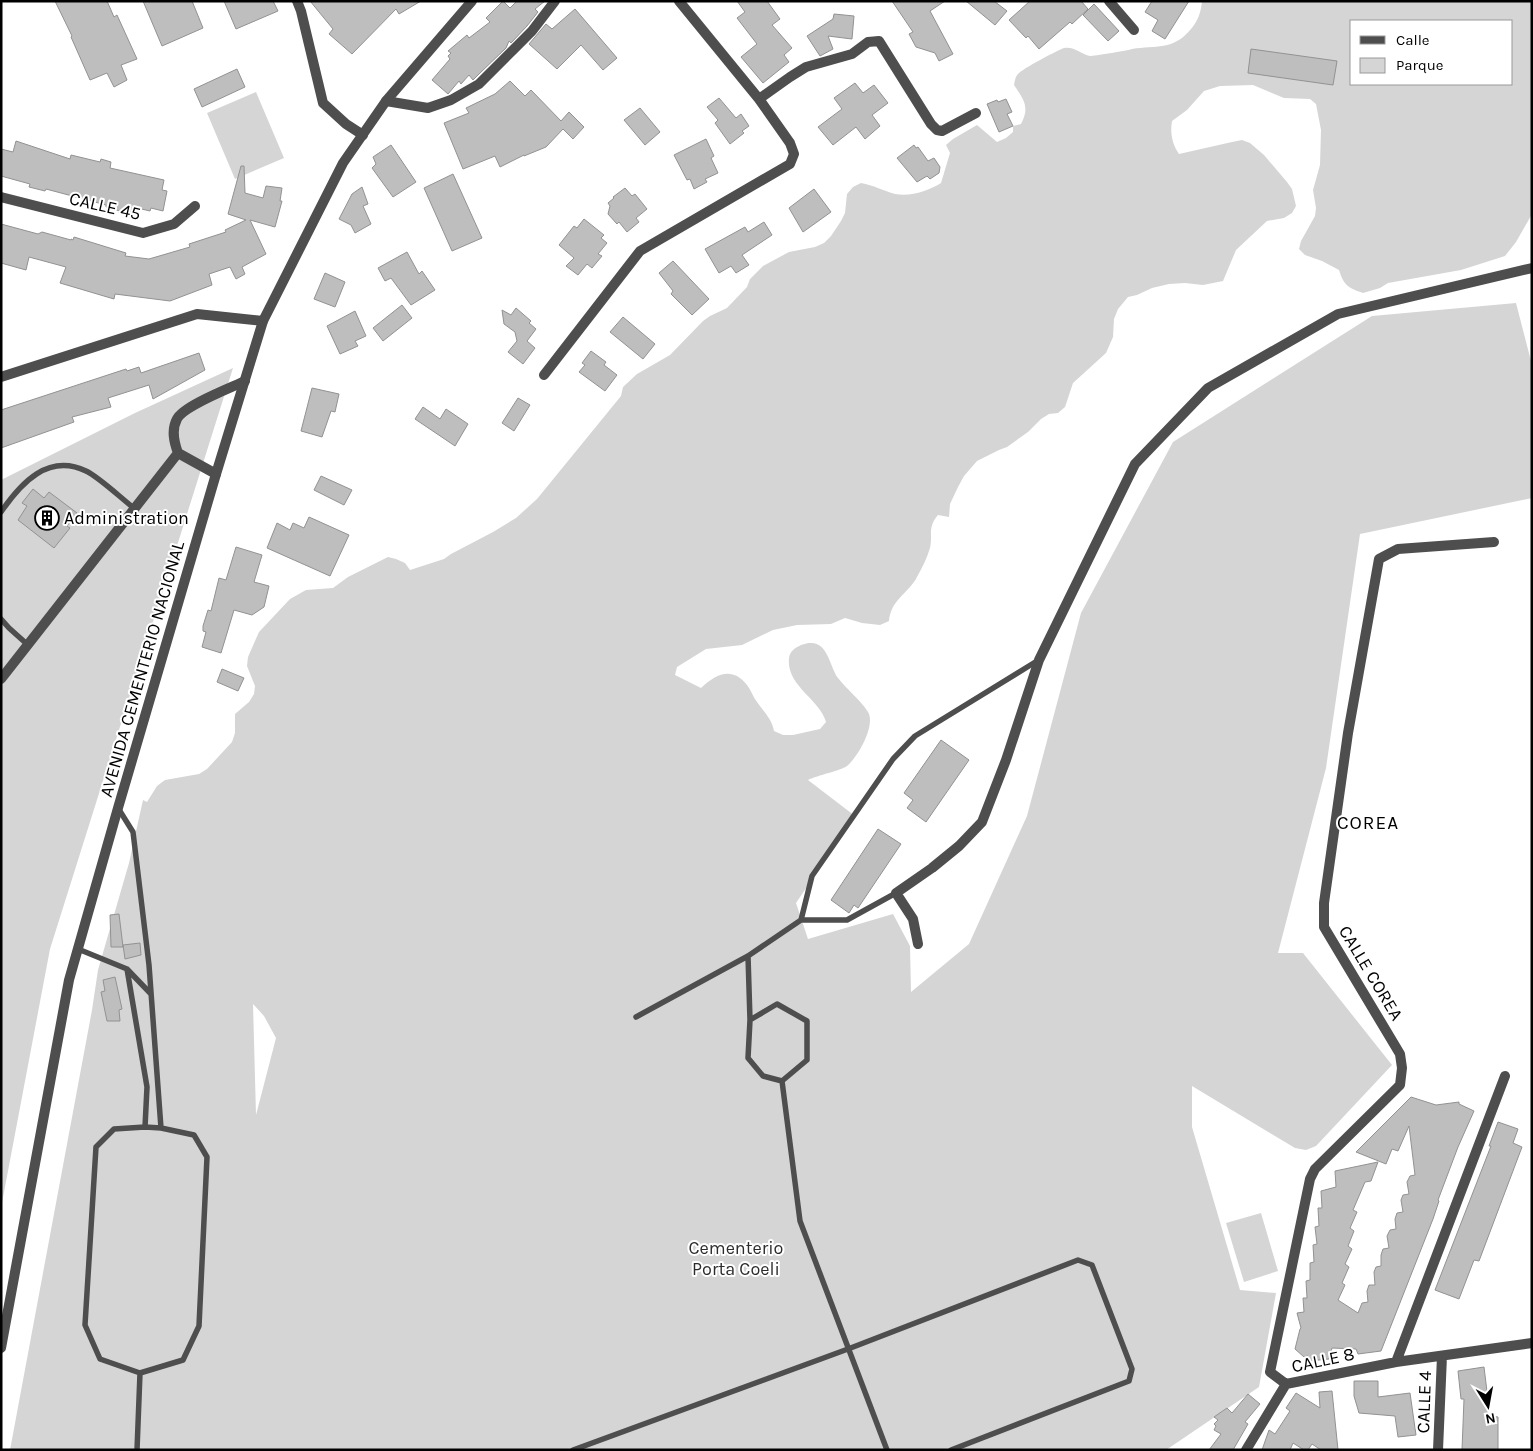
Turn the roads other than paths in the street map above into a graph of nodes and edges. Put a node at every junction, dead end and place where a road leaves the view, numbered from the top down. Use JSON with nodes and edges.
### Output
{"nodes":[{"id":1,"x":297,"y":1,"type":"edge"},
{"id":2,"x":472,"y":1,"type":"edge"},
{"id":3,"x":555,"y":1,"type":"edge"},
{"id":4,"x":679,"y":1,"type":"edge"},
{"id":5,"x":1110,"y":1,"type":"edge"},
{"id":6,"x":1134,"y":30,"type":"dead end"},
{"id":7,"x":759,"y":99,"type":"junction"},
{"id":8,"x":386,"y":101,"type":"junction"},
{"id":9,"x":976,"y":113,"type":"dead end"},
{"id":10,"x":362,"y":135,"type":"junction"},
{"id":11,"x":1,"y":197,"type":"edge"},
{"id":12,"x":195,"y":206,"type":"dead end"},
{"id":13,"x":1532,"y":268,"type":"edge"},
{"id":14,"x":263,"y":321,"type":"junction"},
{"id":15,"x":544,"y":375,"type":"dead end"},
{"id":16,"x":1,"y":377,"type":"edge"},
{"id":17,"x":245,"y":381,"type":"junction"},
{"id":18,"x":178,"y":453,"type":"junction"},
{"id":19,"x":216,"y":474,"type":"junction"},
{"id":20,"x":135,"y":509,"type":"junction"},
{"id":21,"x":1,"y":512,"type":"edge"},
{"id":22,"x":1494,"y":542,"type":"dead end"},
{"id":23,"x":1,"y":619,"type":"edge"},
{"id":24,"x":28,"y":645,"type":"junction"},
{"id":25,"x":1039,"y":660,"type":"junction"},
{"id":26,"x":1,"y":679,"type":"edge"},
{"id":27,"x":118,"y":808,"type":"junction"},
{"id":28,"x":896,"y":893,"type":"junction"},
{"id":29,"x":801,"y":920,"type":"junction"},
{"id":30,"x":918,"y":944,"type":"dead end"},
{"id":31,"x":78,"y":949,"type":"junction"},
{"id":32,"x":748,"y":956,"type":"junction"},
{"id":33,"x":127,"y":969,"type":"junction"},
{"id":34,"x":151,"y":994,"type":"junction"},
{"id":35,"x":636,"y":1017,"type":"dead end"},
{"id":36,"x":750,"y":1020,"type":"junction"},
{"id":37,"x":1506,"y":1076,"type":"dead end"},
{"id":38,"x":782,"y":1081,"type":"junction"},
{"id":39,"x":146,"y":1127,"type":"junction"},
{"id":40,"x":160,"y":1128,"type":"junction"},
{"id":41,"x":1532,"y":1343,"type":"edge"},
{"id":42,"x":1,"y":1348,"type":"edge"},
{"id":43,"x":848,"y":1349,"type":"junction"},
{"id":44,"x":1442,"y":1356,"type":"junction"},
{"id":45,"x":1396,"y":1362,"type":"junction"},
{"id":46,"x":140,"y":1373,"type":"junction"},
{"id":47,"x":1286,"y":1384,"type":"junction"},
{"id":48,"x":137,"y":1450,"type":"edge"},
{"id":49,"x":573,"y":1450,"type":"edge"},
{"id":50,"x":887,"y":1450,"type":"edge"},
{"id":51,"x":951,"y":1450,"type":"edge"},
{"id":52,"x":1246,"y":1450,"type":"edge"},
{"id":53,"x":1438,"y":1450,"type":"edge"}],
"edges":[{"from":1,"to":10,"type":"street"},
{"from":2,"to":8,"type":"street","name":"AVENIDA CEMENTERIO NACIONAL"},
{"from":3,"to":8,"type":"street"},
{"from":4,"to":7,"type":"street"},
{"from":5,"to":6,"type":"street"},
{"from":7,"to":9,"type":"street"},
{"from":7,"to":15,"type":"street"},
{"from":8,"to":10,"type":"street","name":"AVENIDA CEMENTERIO NACIONAL"},
{"from":10,"to":14,"type":"street","name":"AVENIDA CEMENTERIO NACIONAL"},
{"from":11,"to":12,"type":"street","name":"CALLE 45"},
{"from":13,"to":25,"type":"street"},
{"from":14,"to":16,"type":"street"},
{"from":14,"to":17,"type":"street","name":"AVENIDA CEMENTERIO NACIONAL"},
{"from":17,"to":18,"type":"street"},
{"from":17,"to":19,"type":"street","name":"AVENIDA CEMENTERIO NACIONAL"},
{"from":18,"to":19,"type":"street"},
{"from":18,"to":20,"type":"street"},
{"from":19,"to":27,"type":"street","name":"AVENIDA CEMENTERIO NACIONAL"},
{"from":20,"to":21,"type":"lane"},
{"from":20,"to":24,"type":"street"},
{"from":22,"to":47,"type":"street","name":"CALLE COREA"},
{"from":23,"to":24,"type":"lane"},
{"from":24,"to":26,"type":"street"},
{"from":25,"to":28,"type":"street"},
{"from":25,"to":29,"type":"lane"},
{"from":27,"to":31,"type":"street","name":"AVENIDA CEMENTERIO NACIONAL"},
{"from":27,"to":34,"type":"lane"},
{"from":28,"to":29,"type":"lane"},
{"from":28,"to":30,"type":"street"},
{"from":29,"to":32,"type":"lane"},
{"from":31,"to":33,"type":"lane"},
{"from":31,"to":42,"type":"street","name":"AVENIDA CEMENTERIO NACIONAL"},
{"from":32,"to":35,"type":"lane"},
{"from":32,"to":36,"type":"lane"},
{"from":33,"to":34,"type":"lane"},
{"from":33,"to":39,"type":"lane"},
{"from":34,"to":40,"type":"lane"},
{"from":36,"to":38,"type":"lane"},
{"from":36,"to":38,"type":"lane"},
{"from":37,"to":45,"type":"street"},
{"from":38,"to":43,"type":"lane"},
{"from":39,"to":40,"type":"lane"},
{"from":39,"to":46,"type":"lane"},
{"from":40,"to":46,"type":"lane"},
{"from":41,"to":44,"type":"street","name":"CALLE 8"},
{"from":43,"to":49,"type":"lane"},
{"from":43,"to":50,"type":"lane"},
{"from":43,"to":51,"type":"lane"},
{"from":44,"to":45,"type":"street","name":"CALLE 8"},
{"from":44,"to":53,"type":"street","name":"CALLE 4"},
{"from":45,"to":47,"type":"street","name":"CALLE 8"},
{"from":46,"to":48,"type":"lane"},
{"from":47,"to":52,"type":"street","name":"CALLE 8"}]}
